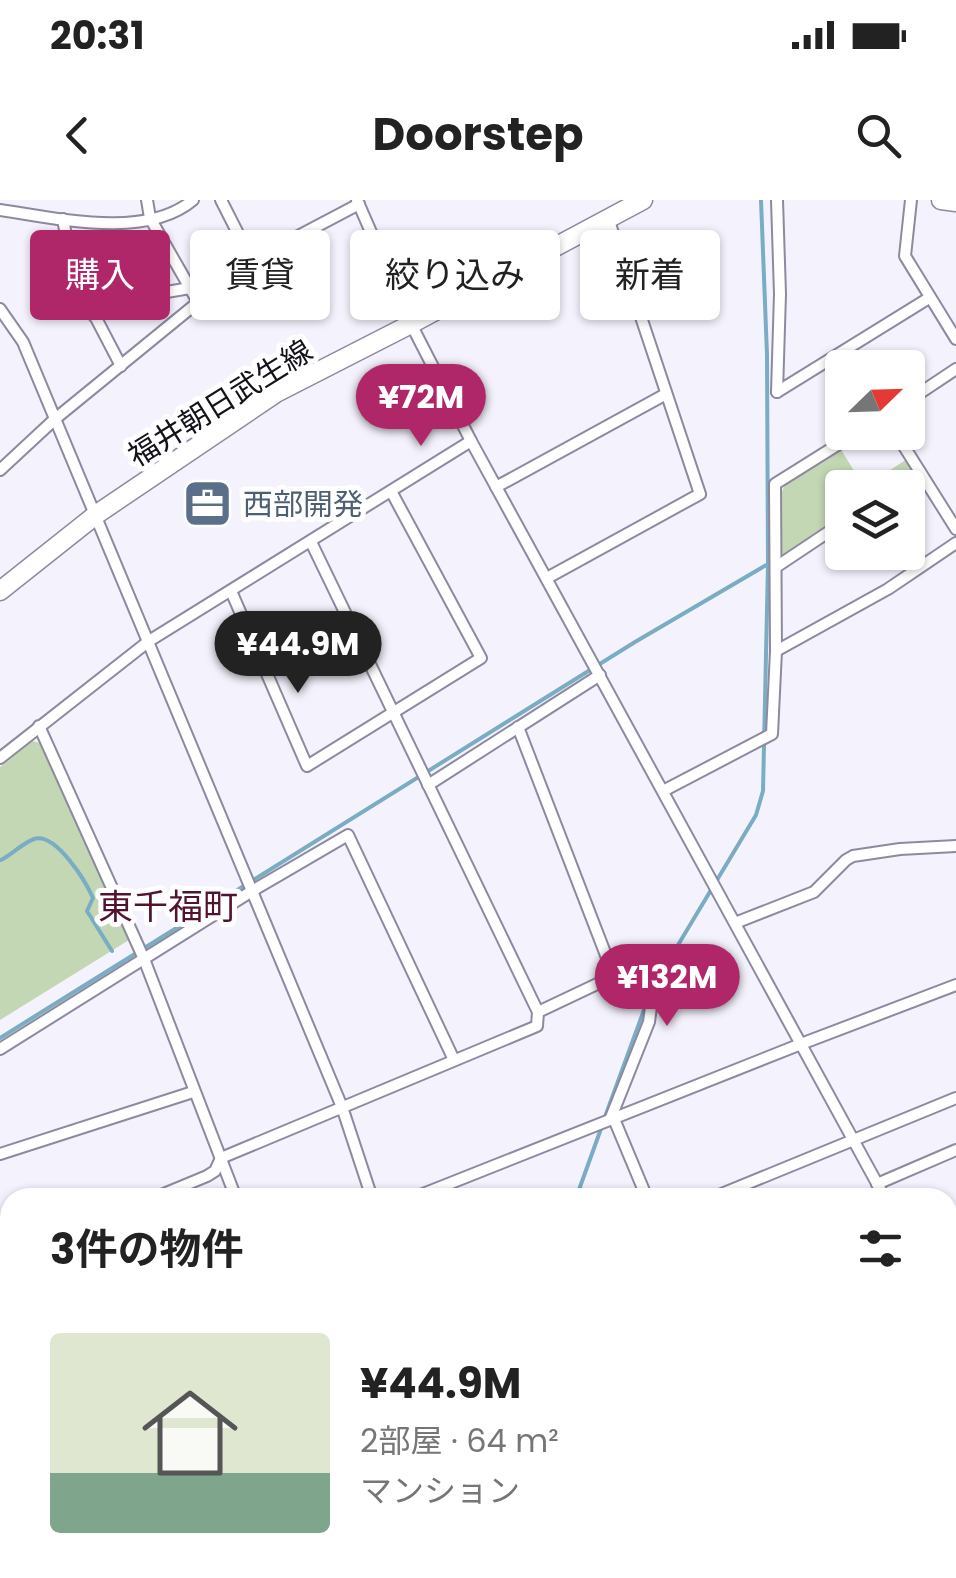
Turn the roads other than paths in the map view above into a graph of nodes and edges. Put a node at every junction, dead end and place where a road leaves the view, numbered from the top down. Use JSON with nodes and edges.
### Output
{"nodes":[{"id":1,"x":146,"y":200,"type":"edge"},
{"id":2,"x":193,"y":200,"type":"edge"},
{"id":3,"x":221,"y":200,"type":"edge"},
{"id":4,"x":643,"y":200,"type":"edge"},
{"id":5,"x":777,"y":200,"type":"edge"},
{"id":6,"x":911,"y":200,"type":"edge"},
{"id":7,"x":941,"y":200,"type":"edge"},
{"id":8,"x":358,"y":202,"type":"edge"},
{"id":9,"x":956,"y":202,"type":"edge"},
{"id":10,"x":0,"y":210,"type":"edge"},
{"id":11,"x":150,"y":218,"type":"junction"},
{"id":12,"x":608,"y":218,"type":"junction"},
{"id":13,"x":64,"y":219,"type":"junction"},
{"id":14,"x":66,"y":230,"type":"edge"},
{"id":15,"x":236,"y":230,"type":"edge"},
{"id":16,"x":310,"y":230,"type":"edge"},
{"id":17,"x":190,"y":288,"type":"joint"},
{"id":18,"x":170,"y":291,"type":"edge"},
{"id":19,"x":929,"y":298,"type":"junction"},
{"id":20,"x":0,"y":309,"type":"edge"},
{"id":21,"x":190,"y":309,"type":"edge"},
{"id":22,"x":96,"y":320,"type":"edge"},
{"id":23,"x":411,"y":324,"type":"junction"},
{"id":24,"x":956,"y":339,"type":"edge"},
{"id":25,"x":121,"y":366,"type":"junction"},
{"id":26,"x":956,"y":369,"type":"edge"},
{"id":27,"x":925,"y":390,"type":"edge"},
{"id":28,"x":666,"y":394,"type":"junction"},
{"id":29,"x":56,"y":419,"type":"junction"},
{"id":30,"x":472,"y":441,"type":"junction"},
{"id":31,"x":829,"y":450,"type":"edge"},
{"id":32,"x":0,"y":470,"type":"edge"},
{"id":33,"x":925,"y":480,"type":"edge"},
{"id":34,"x":496,"y":487,"type":"junction"},
{"id":35,"x":391,"y":491,"type":"junction"},
{"id":36,"x":97,"y":514,"type":"junction"},
{"id":37,"x":956,"y":529,"type":"edge"},
{"id":38,"x":825,"y":534,"type":"edge"},
{"id":39,"x":312,"y":542,"type":"junction"},
{"id":40,"x":956,"y":543,"type":"edge"},
{"id":41,"x":776,"y":567,"type":"junction"},
{"id":42,"x":547,"y":578,"type":"junction"},
{"id":43,"x":231,"y":590,"type":"junction"},
{"id":44,"x":0,"y":591,"type":"edge"},
{"id":45,"x":149,"y":642,"type":"junction"},
{"id":46,"x":776,"y":651,"type":"junction"},
{"id":47,"x":600,"y":676,"type":"junction"},
{"id":48,"x":394,"y":713,"type":"junction"},
{"id":49,"x":40,"y":726,"type":"junction"},
{"id":50,"x":518,"y":727,"type":"junction"},
{"id":51,"x":0,"y":758,"type":"edge"},
{"id":52,"x":428,"y":784,"type":"junction"},
{"id":53,"x":663,"y":791,"type":"junction"},
{"id":54,"x":956,"y":846,"type":"edge"},
{"id":55,"x":252,"y":891,"type":"junction"},
{"id":56,"x":735,"y":923,"type":"junction"},
{"id":57,"x":144,"y":959,"type":"junction"},
{"id":58,"x":614,"y":976,"type":"junction"},
{"id":59,"x":956,"y":985,"type":"edge"},
{"id":60,"x":538,"y":1012,"type":"junction"},
{"id":61,"x":801,"y":1044,"type":"junction"},
{"id":62,"x":0,"y":1049,"type":"edge"},
{"id":63,"x":454,"y":1060,"type":"junction"},
{"id":64,"x":193,"y":1092,"type":"junction"},
{"id":65,"x":956,"y":1099,"type":"edge"},
{"id":66,"x":342,"y":1108,"type":"junction"},
{"id":67,"x":612,"y":1120,"type":"junction"},
{"id":68,"x":854,"y":1140,"type":"junction"},
{"id":69,"x":956,"y":1150,"type":"edge"},
{"id":70,"x":0,"y":1154,"type":"edge"},
{"id":71,"x":221,"y":1158,"type":"junction"},
{"id":72,"x":877,"y":1184,"type":"junction"},
{"id":73,"x":178,"y":1188,"type":"edge"},
{"id":74,"x":232,"y":1188,"type":"edge"},
{"id":75,"x":369,"y":1188,"type":"edge"},
{"id":76,"x":439,"y":1188,"type":"edge"},
{"id":77,"x":643,"y":1188,"type":"edge"},
{"id":78,"x":736,"y":1188,"type":"edge"},
{"id":79,"x":879,"y":1188,"type":"edge"}],
"edges":[{"from":1,"to":11,"type":"street"},
{"from":2,"to":11,"type":"street"},
{"from":3,"to":15,"type":"street"},
{"from":4,"to":12,"type":"main road","name":"福井朝日武生線"},
{"from":5,"to":19,"type":"street"},
{"from":6,"to":19,"type":"street"},
{"from":7,"to":9,"type":"main road"},
{"from":8,"to":16,"type":"street"},
{"from":8,"to":23,"type":"street"},
{"from":10,"to":13,"type":"street"},
{"from":11,"to":13,"type":"street"},
{"from":11,"to":17,"type":"street"},
{"from":12,"to":23,"type":"main road","name":"福井朝日武生線"},
{"from":12,"to":28,"type":"street"},
{"from":13,"to":14,"type":"street"},
{"from":17,"to":18,"type":"street"},
{"from":19,"to":24,"type":"street"},
{"from":20,"to":29,"type":"street"},
{"from":21,"to":25,"type":"street"},
{"from":22,"to":25,"type":"street"},
{"from":23,"to":30,"type":"street"},
{"from":23,"to":36,"type":"main road","name":"福井朝日武生線"},
{"from":25,"to":29,"type":"street"},
{"from":26,"to":27,"type":"street"},
{"from":28,"to":34,"type":"street"},
{"from":28,"to":42,"type":"street"},
{"from":29,"to":32,"type":"street"},
{"from":29,"to":36,"type":"street"},
{"from":30,"to":34,"type":"street"},
{"from":30,"to":35,"type":"street"},
{"from":31,"to":41,"type":"street"},
{"from":33,"to":37,"type":"street"},
{"from":34,"to":42,"type":"street"},
{"from":35,"to":39,"type":"street"},
{"from":35,"to":48,"type":"street"},
{"from":36,"to":44,"type":"main road","name":"福井朝日武生線"},
{"from":36,"to":45,"type":"street"},
{"from":38,"to":41,"type":"street"},
{"from":39,"to":43,"type":"street"},
{"from":39,"to":48,"type":"street"},
{"from":40,"to":46,"type":"street"},
{"from":41,"to":46,"type":"street"},
{"from":42,"to":47,"type":"street"},
{"from":43,"to":45,"type":"street"},
{"from":43,"to":48,"type":"street"},
{"from":45,"to":49,"type":"street"},
{"from":45,"to":55,"type":"street"},
{"from":46,"to":53,"type":"street"},
{"from":47,"to":50,"type":"street"},
{"from":47,"to":53,"type":"street"},
{"from":48,"to":52,"type":"street"},
{"from":49,"to":51,"type":"street"},
{"from":49,"to":57,"type":"street"},
{"from":50,"to":52,"type":"street"},
{"from":50,"to":58,"type":"street"},
{"from":52,"to":60,"type":"street"},
{"from":53,"to":56,"type":"street"},
{"from":54,"to":56,"type":"street"},
{"from":55,"to":57,"type":"street"},
{"from":55,"to":63,"type":"street"},
{"from":55,"to":66,"type":"street"},
{"from":56,"to":61,"type":"street"},
{"from":57,"to":62,"type":"street"},
{"from":57,"to":64,"type":"street"},
{"from":58,"to":60,"type":"street"},
{"from":58,"to":67,"type":"street"},
{"from":59,"to":61,"type":"street"},
{"from":60,"to":63,"type":"street"},
{"from":61,"to":67,"type":"street"},
{"from":61,"to":68,"type":"street"},
{"from":63,"to":66,"type":"street"},
{"from":64,"to":70,"type":"street"},
{"from":64,"to":71,"type":"street"},
{"from":65,"to":68,"type":"street"},
{"from":66,"to":71,"type":"street"},
{"from":66,"to":75,"type":"street"},
{"from":67,"to":76,"type":"street"},
{"from":67,"to":77,"type":"street"},
{"from":68,"to":72,"type":"street"},
{"from":68,"to":78,"type":"street"},
{"from":69,"to":72,"type":"street"},
{"from":71,"to":73,"type":"street"},
{"from":71,"to":74,"type":"street"},
{"from":72,"to":79,"type":"street"}]}
